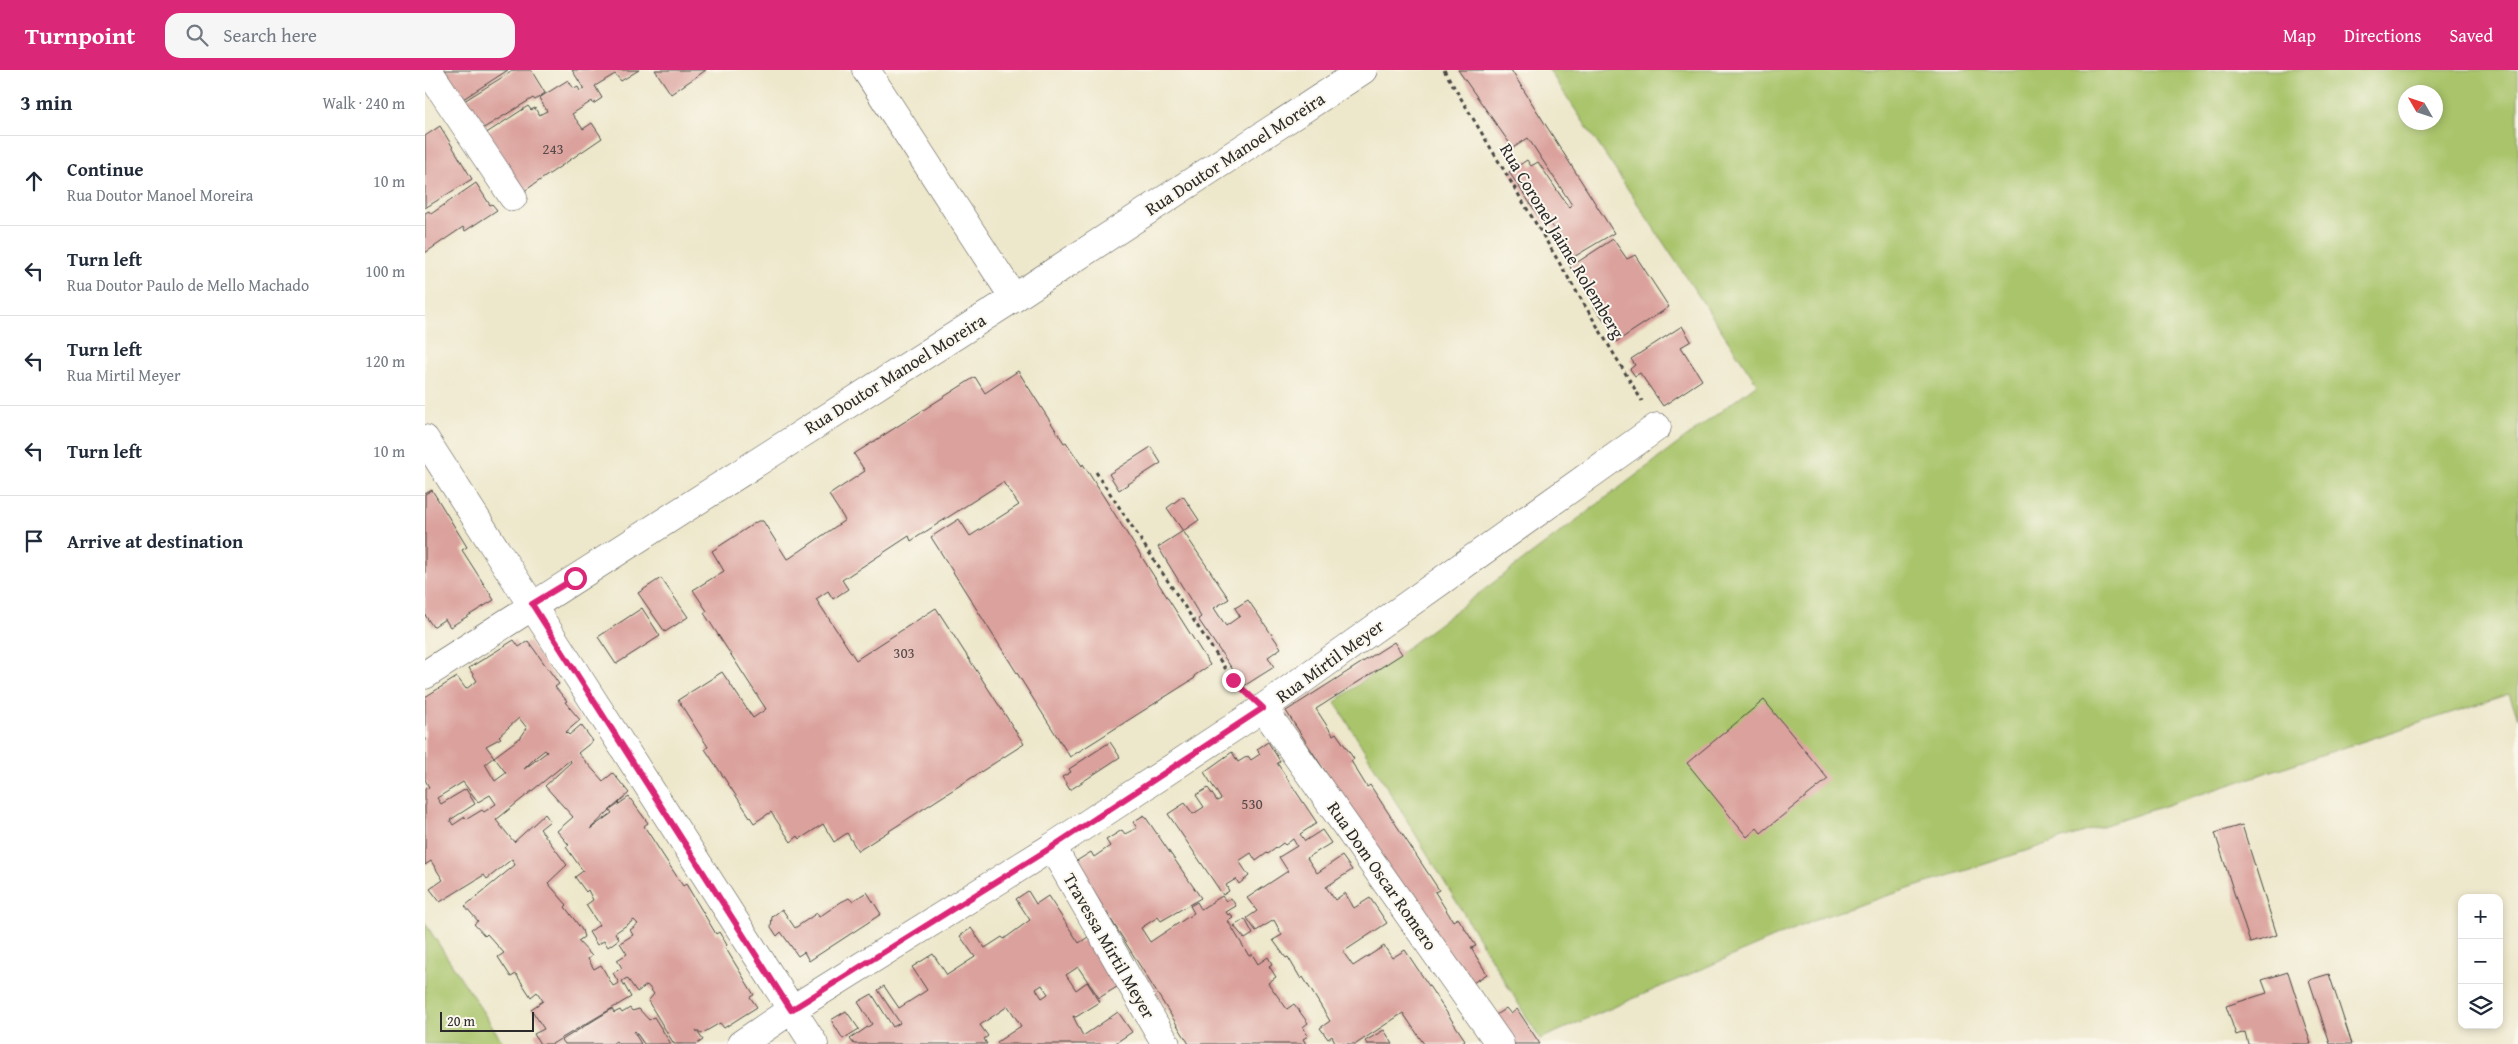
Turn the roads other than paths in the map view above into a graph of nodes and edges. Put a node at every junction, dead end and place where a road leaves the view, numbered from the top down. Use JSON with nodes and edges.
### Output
{"nodes":[{"id":1,"x":428,"y":70,"type":"edge"},
{"id":2,"x":866,"y":70,"type":"edge"},
{"id":3,"x":1363,"y":70,"type":"edge"},
{"id":4,"x":513,"y":197,"type":"dead end"},
{"id":5,"x":1014,"y":298,"type":"junction"},
{"id":6,"x":1657,"y":427,"type":"road end"},
{"id":7,"x":425,"y":439,"type":"edge"},
{"id":8,"x":532,"y":604,"type":"junction"},
{"id":9,"x":425,"y":675,"type":"edge"},
{"id":10,"x":1263,"y":708,"type":"junction"},
{"id":11,"x":1052,"y":847,"type":"junction"},
{"id":12,"x":791,"y":1010,"type":"junction"},
{"id":13,"x":741,"y":1044,"type":"edge"},
{"id":14,"x":814,"y":1044,"type":"edge"},
{"id":15,"x":1166,"y":1044,"type":"edge"},
{"id":16,"x":1500,"y":1044,"type":"edge"}],
"edges":[{"from":1,"to":4,"type":"street"},
{"from":2,"to":5,"type":"street"},
{"from":3,"to":5,"type":"street","name":"Rua Doutor Manoel Moreira"},
{"from":5,"to":8,"type":"street","name":"Rua Doutor Manoel Moreira"},
{"from":6,"to":10,"type":"street","name":"Rua Mirtil Meyer"},
{"from":7,"to":8,"type":"street"},
{"from":8,"to":9,"type":"street","name":"Rua Doutor Manoel Moreira"},
{"from":8,"to":12,"type":"street"},
{"from":10,"to":11,"type":"street","name":"Rua Mirtil Meyer"},
{"from":10,"to":16,"type":"street","name":"Rua Dom Oscar Romero"},
{"from":11,"to":12,"type":"street","name":"Rua Mirtil Meyer"},
{"from":11,"to":15,"type":"street","name":"Travessa Mirtil Meyer"},
{"from":12,"to":13,"type":"street","name":"Rua Mirtil Meyer"},
{"from":12,"to":14,"type":"street"}]}
